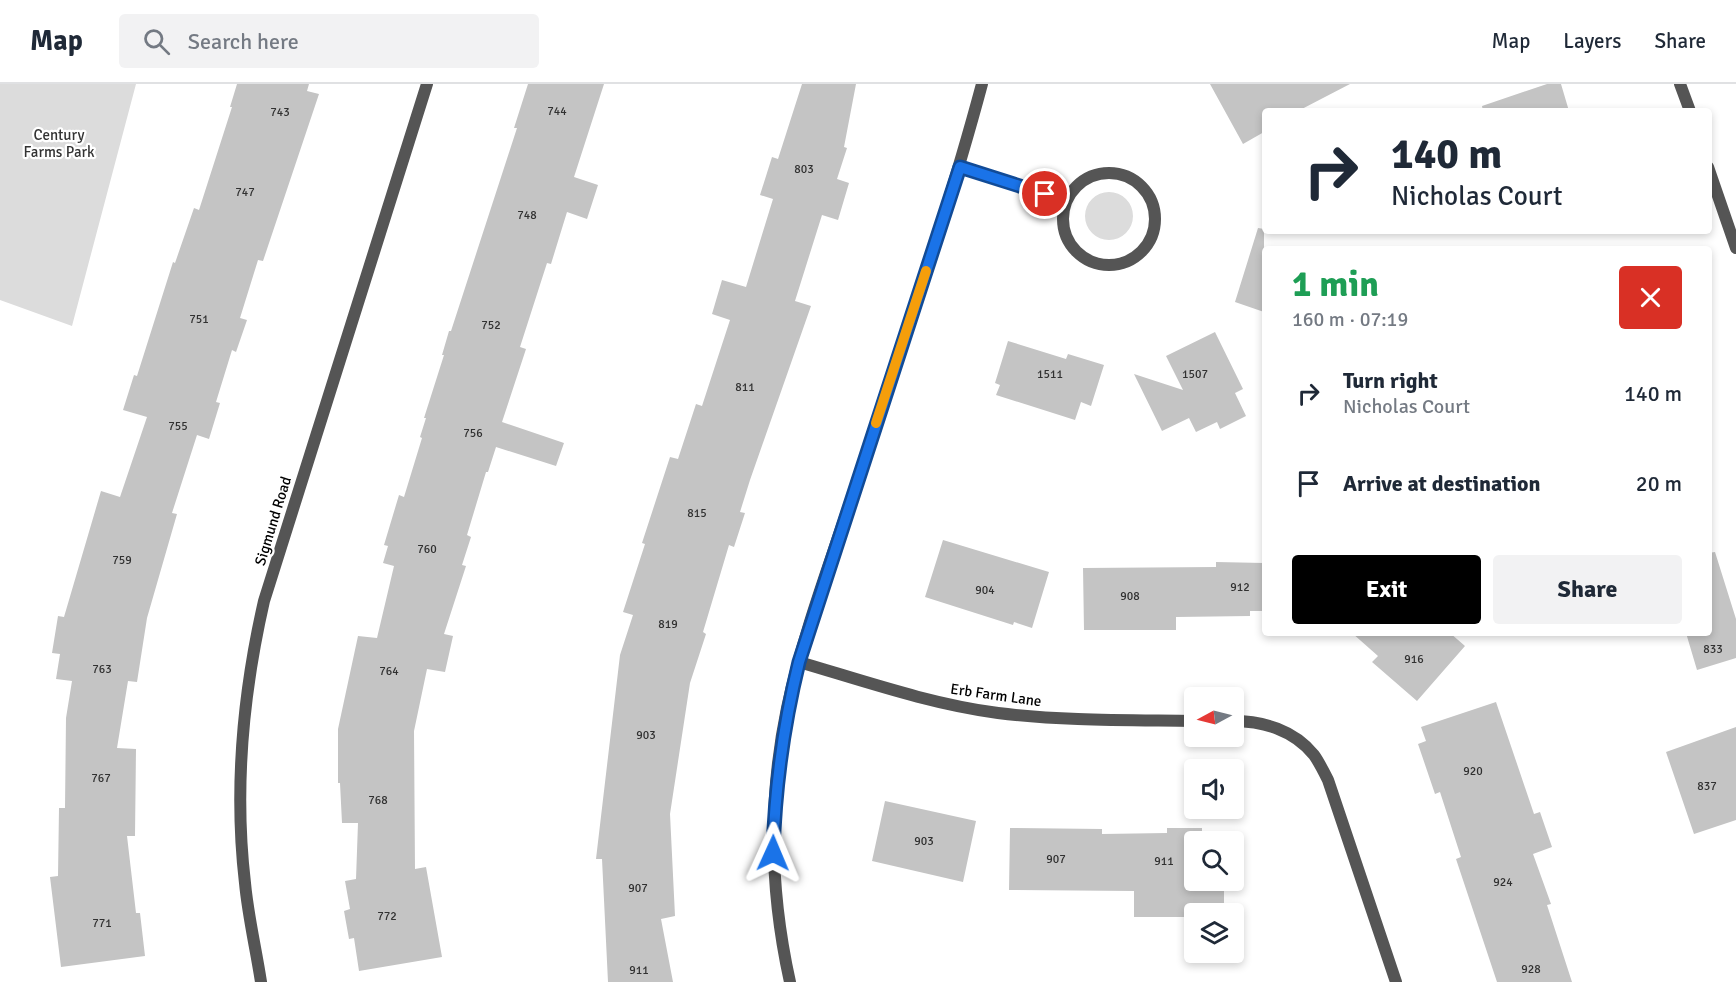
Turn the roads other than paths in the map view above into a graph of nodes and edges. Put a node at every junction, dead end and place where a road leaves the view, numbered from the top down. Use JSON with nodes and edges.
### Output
{"nodes":[{"id":1,"x":427,"y":84,"type":"edge"},
{"id":2,"x":982,"y":84,"type":"edge"},
{"id":3,"x":1680,"y":84,"type":"edge"},
{"id":4,"x":1689,"y":108,"type":"edge"},
{"id":5,"x":960,"y":167,"type":"junction"},
{"id":6,"x":1712,"y":179,"type":"edge"},
{"id":7,"x":1066,"y":200,"type":"junction"},
{"id":8,"x":1736,"y":248,"type":"edge"},
{"id":9,"x":799,"y":662,"type":"junction"},
{"id":10,"x":1184,"y":721,"type":"edge"},
{"id":11,"x":1244,"y":721,"type":"edge"},
{"id":12,"x":261,"y":982,"type":"edge"},
{"id":13,"x":790,"y":982,"type":"edge"},
{"id":14,"x":1396,"y":982,"type":"edge"}],
"edges":[{"from":1,"to":12,"type":"street","name":"Sigmund Road"},
{"from":2,"to":5,"type":"street"},
{"from":3,"to":4,"type":"street"},
{"from":5,"to":7,"type":"street"},
{"from":5,"to":9,"type":"street"},
{"from":6,"to":8,"type":"street"},
{"from":7,"to":7,"type":"street"},
{"from":9,"to":10,"type":"street","name":"Erb Farm Lane"},
{"from":9,"to":13,"type":"street"},
{"from":11,"to":14,"type":"street"}]}
